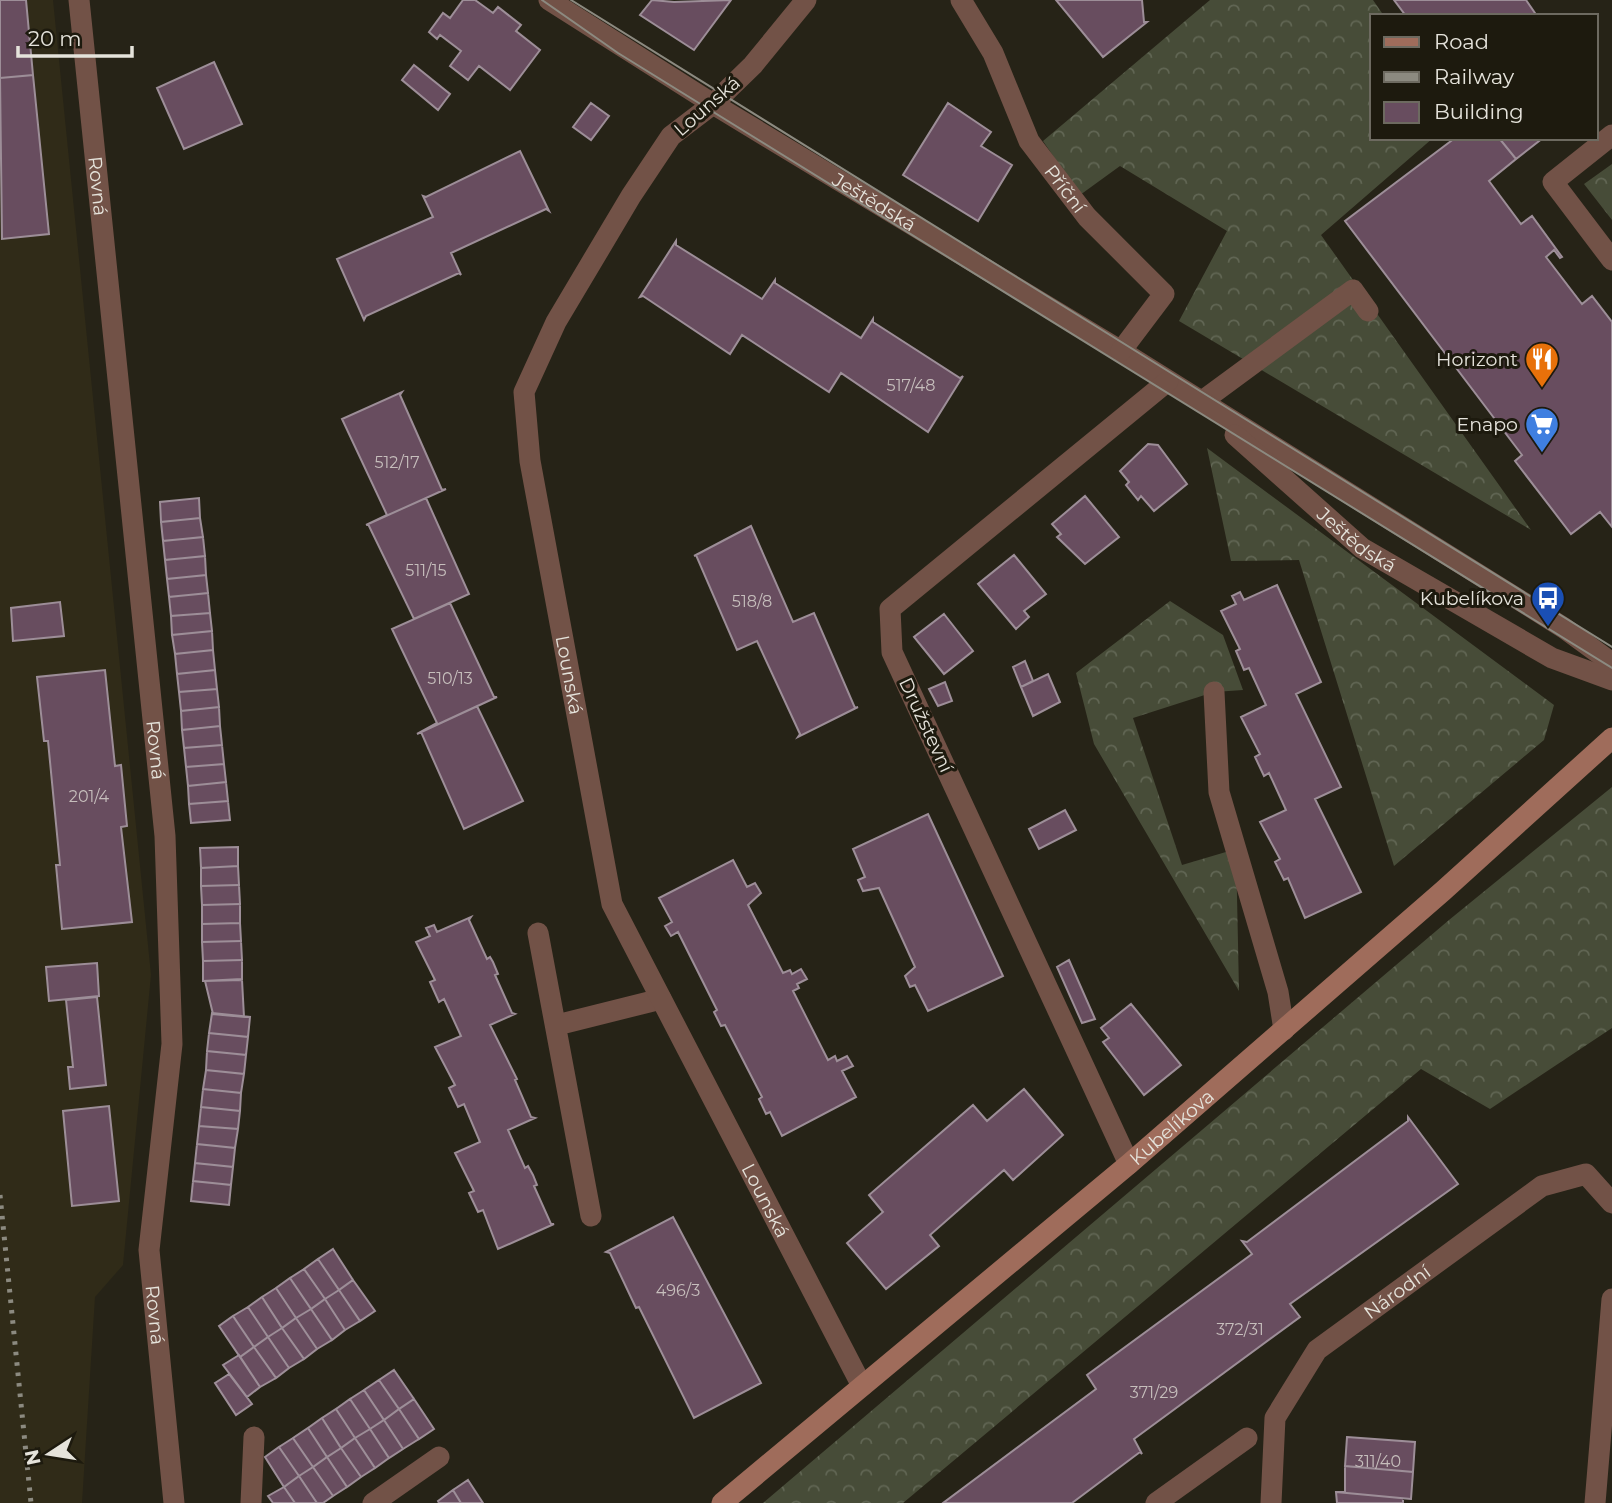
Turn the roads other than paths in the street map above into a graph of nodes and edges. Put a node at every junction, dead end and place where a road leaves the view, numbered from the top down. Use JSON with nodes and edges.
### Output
{"nodes":[{"id":1,"x":79,"y":0,"type":"edge"},
{"id":2,"x":549,"y":0,"type":"edge"},
{"id":3,"x":806,"y":0,"type":"edge"},
{"id":4,"x":962,"y":0,"type":"edge"},
{"id":5,"x":713,"y":104,"type":"junction"},
{"id":6,"x":1612,"y":135,"type":"edge"},
{"id":7,"x":1612,"y":260,"type":"edge"},
{"id":8,"x":1368,"y":311,"type":"dead end"},
{"id":9,"x":1121,"y":351,"type":"junction"},
{"id":10,"x":1168,"y":381,"type":"junction"},
{"id":11,"x":1201,"y":402,"type":"junction"},
{"id":12,"x":1612,"y":663,"type":"edge"},
{"id":13,"x":1612,"y":680,"type":"edge"},
{"id":14,"x":1214,"y":692,"type":"dead end"},
{"id":15,"x":1612,"y":737,"type":"edge"},
{"id":16,"x":538,"y":933,"type":"dead end"},
{"id":17,"x":661,"y":999,"type":"junction"},
{"id":18,"x":557,"y":1025,"type":"junction"},
{"id":19,"x":1284,"y":1030,"type":"junction"},
{"id":20,"x":1129,"y":1164,"type":"junction"},
{"id":21,"x":1612,"y":1203,"type":"edge"},
{"id":22,"x":591,"y":1216,"type":"dead end"},
{"id":23,"x":1612,"y":1299,"type":"edge"},
{"id":24,"x":862,"y":1386,"type":"junction"},
{"id":25,"x":254,"y":1437,"type":"dead end"},
{"id":26,"x":1247,"y":1438,"type":"dead end"},
{"id":27,"x":439,"y":1457,"type":"dead end"},
{"id":28,"x":174,"y":1503,"type":"edge"},
{"id":29,"x":251,"y":1503,"type":"edge"},
{"id":30,"x":373,"y":1503,"type":"edge"},
{"id":31,"x":722,"y":1503,"type":"edge"},
{"id":32,"x":1156,"y":1503,"type":"edge"},
{"id":33,"x":1271,"y":1503,"type":"edge"},
{"id":34,"x":1595,"y":1503,"type":"edge"}],
"edges":[{"from":1,"to":28,"type":"street","name":"Rovná"},
{"from":2,"to":5,"type":"street","name":"Ještědská"},
{"from":3,"to":5,"type":"street","name":"Lounská"},
{"from":4,"to":9,"type":"street","name":"Příční"},
{"from":5,"to":9,"type":"street","name":"Ještědská"},
{"from":5,"to":17,"type":"street","name":"Lounská"},
{"from":6,"to":7,"type":"street"},
{"from":8,"to":11,"type":"street"},
{"from":9,"to":10,"type":"street","name":"Ještědská"},
{"from":10,"to":11,"type":"street","name":"Ještědská"},
{"from":10,"to":20,"type":"street","name":"Družstevní"},
{"from":11,"to":12,"type":"street","name":"Ještědská"},
{"from":11,"to":13,"type":"street","name":"Ještědská"},
{"from":14,"to":19,"type":"street"},
{"from":15,"to":19,"type":"street","name":"Kubelíkova"},
{"from":16,"to":18,"type":"street"},
{"from":17,"to":18,"type":"street"},
{"from":17,"to":24,"type":"street","name":"Lounská"},
{"from":18,"to":22,"type":"street"},
{"from":19,"to":20,"type":"street","name":"Kubelíkova"},
{"from":20,"to":24,"type":"street","name":"Kubelíkova"},
{"from":21,"to":33,"type":"street","name":"Národní"},
{"from":23,"to":34,"type":"street"},
{"from":24,"to":31,"type":"street","name":"Kubelíkova"},
{"from":25,"to":29,"type":"street"},
{"from":26,"to":32,"type":"street"},
{"from":27,"to":30,"type":"street"}]}
